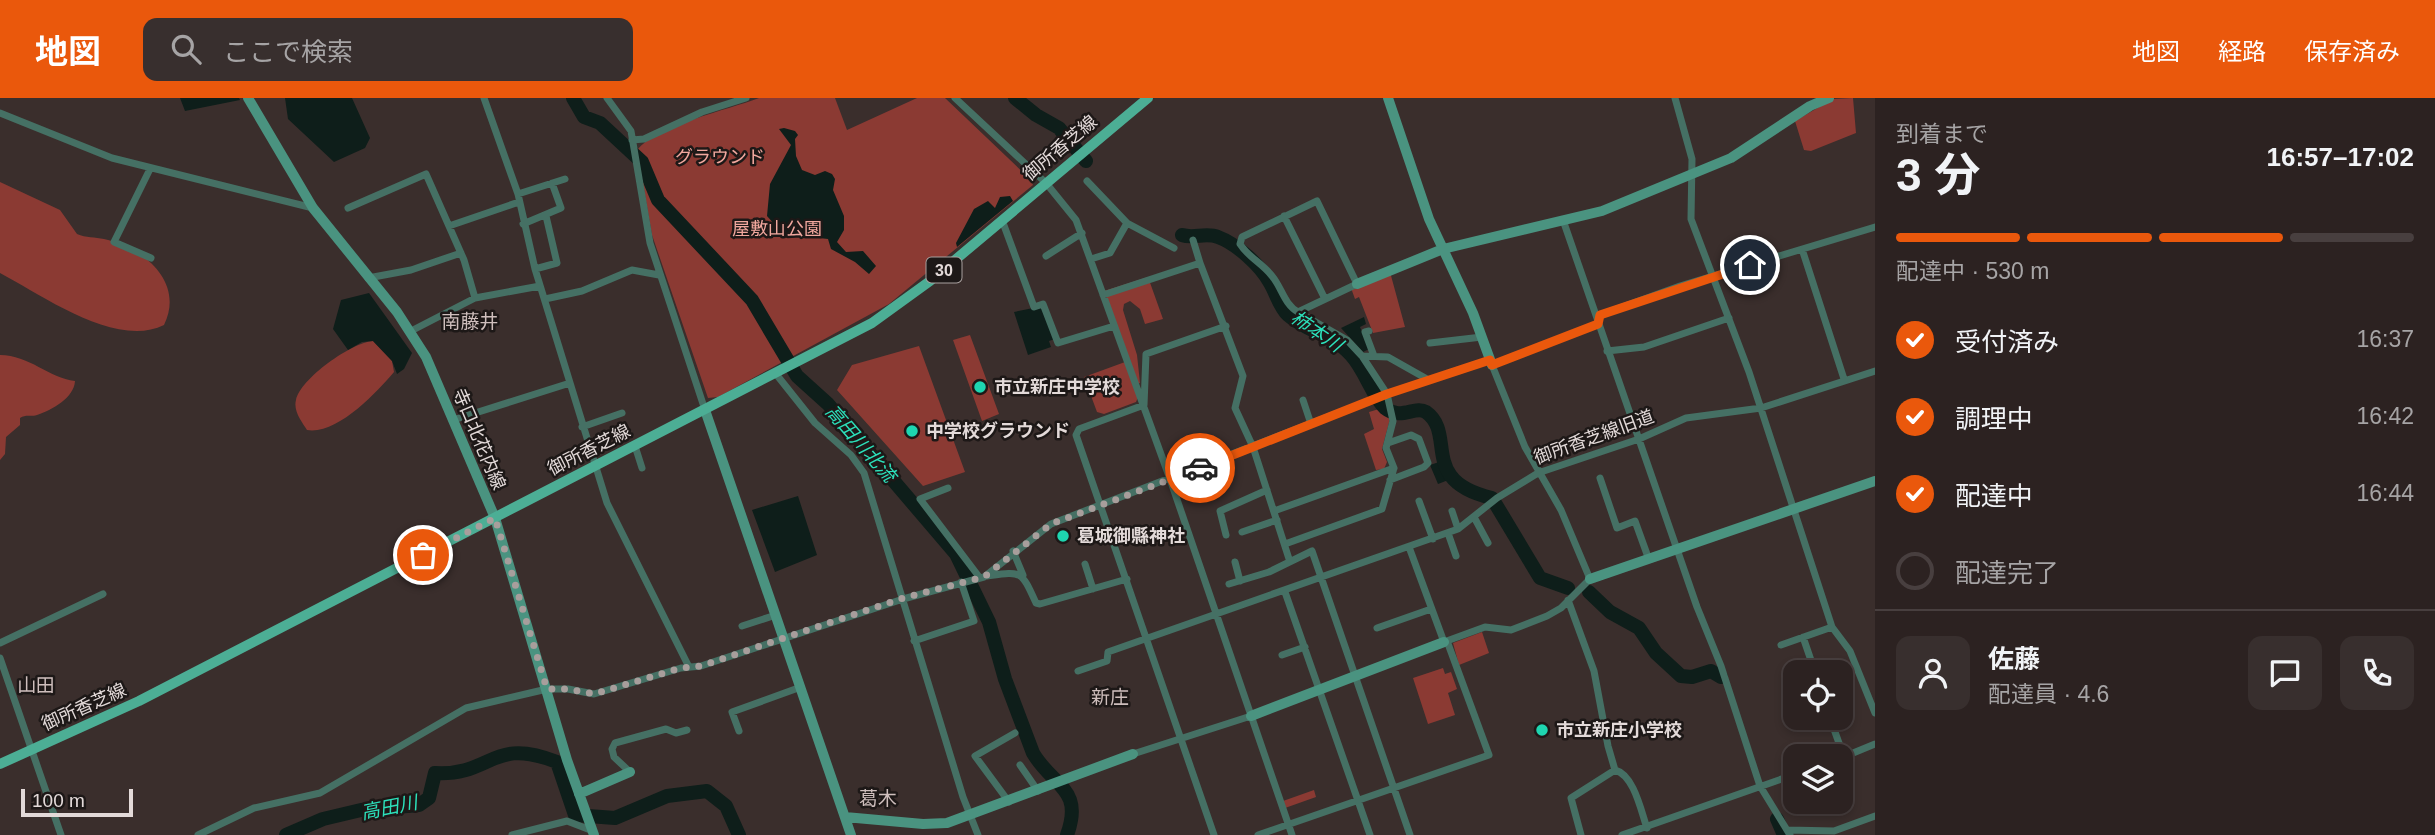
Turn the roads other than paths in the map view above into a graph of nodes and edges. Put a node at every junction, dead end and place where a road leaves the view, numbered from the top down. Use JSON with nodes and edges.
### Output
{"nodes":[{"id":1,"x":247,"y":98,"type":"edge"},
{"id":2,"x":484,"y":98,"type":"edge"},
{"id":3,"x":607,"y":98,"type":"edge"},
{"id":4,"x":746,"y":98,"type":"edge"},
{"id":5,"x":955,"y":98,"type":"edge"},
{"id":6,"x":1148,"y":98,"type":"edge"},
{"id":7,"x":1388,"y":98,"type":"edge"},
{"id":8,"x":1675,"y":98,"type":"edge"},
{"id":9,"x":1829,"y":98,"type":"edge"},
{"id":10,"x":0,"y":113,"type":"edge"},
{"id":11,"x":632,"y":140,"type":"junction"},
{"id":12,"x":150,"y":169,"type":"junction"},
{"id":13,"x":1691,"y":174,"type":"junction"},
{"id":14,"x":565,"y":179,"type":"dead end"},
{"id":15,"x":1087,"y":181,"type":"dead end"},
{"id":16,"x":552,"y":183,"type":"junction"},
{"id":17,"x":1046,"y":183,"type":"junction"},
{"id":18,"x":519,"y":198,"type":"junction"},
{"id":19,"x":313,"y":208,"type":"junction"},
{"id":20,"x":348,"y":208,"type":"dead end"},
{"id":21,"x":546,"y":216,"type":"junction"},
{"id":22,"x":1284,"y":216,"type":"junction"},
{"id":23,"x":1002,"y":220,"type":"junction"},
{"id":24,"x":1563,"y":220,"type":"junction"},
{"id":25,"x":1127,"y":223,"type":"junction"},
{"id":26,"x":523,"y":224,"type":"junction"},
{"id":27,"x":449,"y":226,"type":"junction"},
{"id":28,"x":1875,"y":227,"type":"edge"},
{"id":29,"x":1082,"y":233,"type":"junction"},
{"id":30,"x":1193,"y":240,"type":"dead end"},
{"id":31,"x":1174,"y":248,"type":"dead end"},
{"id":32,"x":1443,"y":249,"type":"junction"},
{"id":33,"x":1802,"y":249,"type":"junction"},
{"id":34,"x":461,"y":253,"type":"junction"},
{"id":35,"x":1046,"y":256,"type":"dead end"},
{"id":36,"x":150,"y":258,"type":"dead end"},
{"id":37,"x":1091,"y":259,"type":"junction"},
{"id":38,"x":1200,"y":263,"type":"junction"},
{"id":39,"x":534,"y":269,"type":"junction"},
{"id":40,"x":659,"y":275,"type":"junction"},
{"id":41,"x":368,"y":278,"type":"junction"},
{"id":42,"x":1712,"y":279,"type":"junction"},
{"id":43,"x":1357,"y":284,"type":"junction"},
{"id":44,"x":540,"y":286,"type":"junction"},
{"id":45,"x":1103,"y":295,"type":"junction"},
{"id":46,"x":475,"y":298,"type":"junction"},
{"id":47,"x":545,"y":299,"type":"junction"},
{"id":48,"x":1325,"y":299,"type":"junction"},
{"id":49,"x":1298,"y":312,"type":"junction"},
{"id":50,"x":1729,"y":318,"type":"junction"},
{"id":51,"x":1598,"y":324,"type":"junction"},
{"id":52,"x":1114,"y":326,"type":"junction"},
{"id":53,"x":1226,"y":326,"type":"junction"},
{"id":54,"x":411,"y":331,"type":"junction"},
{"id":55,"x":1369,"y":331,"type":"dead end"},
{"id":56,"x":1482,"y":337,"type":"junction"},
{"id":57,"x":1430,"y":343,"type":"dead end"},
{"id":58,"x":1607,"y":351,"type":"junction"},
{"id":59,"x":1362,"y":356,"type":"junction"},
{"id":60,"x":1374,"y":356,"type":"junction"},
{"id":61,"x":1491,"y":363,"type":"junction"},
{"id":62,"x":786,"y":369,"type":"junction"},
{"id":63,"x":1875,"y":371,"type":"edge"},
{"id":64,"x":1427,"y":379,"type":"junction"},
{"id":65,"x":1844,"y":379,"type":"junction"},
{"id":66,"x":570,"y":383,"type":"junction"},
{"id":67,"x":1381,"y":397,"type":"junction"},
{"id":68,"x":1303,"y":401,"type":"dead end"},
{"id":69,"x":1144,"y":405,"type":"junction"},
{"id":70,"x":1761,"y":408,"type":"junction"},
{"id":71,"x":705,"y":410,"type":"junction"},
{"id":72,"x":622,"y":413,"type":"dead end"},
{"id":73,"x":453,"y":420,"type":"junction"},
{"id":74,"x":1311,"y":424,"type":"junction"},
{"id":75,"x":582,"y":426,"type":"junction"},
{"id":76,"x":1639,"y":439,"type":"junction"},
{"id":77,"x":1388,"y":443,"type":"junction"},
{"id":78,"x":635,"y":446,"type":"junction"},
{"id":79,"x":1253,"y":447,"type":"junction"},
{"id":80,"x":595,"y":467,"type":"junction"},
{"id":81,"x":642,"y":468,"type":"dead end"},
{"id":82,"x":1394,"y":468,"type":"junction"},
{"id":83,"x":1538,"y":473,"type":"junction"},
{"id":84,"x":1600,"y":478,"type":"dead end"},
{"id":85,"x":1170,"y":479,"type":"junction"},
{"id":86,"x":1390,"y":480,"type":"junction"},
{"id":87,"x":1875,"y":481,"type":"edge"},
{"id":88,"x":948,"y":488,"type":"dead end"},
{"id":89,"x":1268,"y":490,"type":"junction"},
{"id":90,"x":1419,"y":501,"type":"dead end"},
{"id":91,"x":1102,"y":505,"type":"junction"},
{"id":92,"x":1791,"y":509,"type":"junction"},
{"id":93,"x":1274,"y":511,"type":"junction"},
{"id":94,"x":1452,"y":511,"type":"dead end"},
{"id":95,"x":1474,"y":517,"type":"junction"},
{"id":96,"x":495,"y":518,"type":"junction"},
{"id":97,"x":1277,"y":520,"type":"junction"},
{"id":98,"x":1458,"y":529,"type":"junction"},
{"id":99,"x":1242,"y":532,"type":"dead end"},
{"id":100,"x":1448,"y":533,"type":"junction"},
{"id":101,"x":1226,"y":535,"type":"dead end"},
{"id":102,"x":1433,"y":539,"type":"junction"},
{"id":103,"x":1488,"y":542,"type":"dead end"},
{"id":104,"x":1285,"y":544,"type":"junction"},
{"id":105,"x":1409,"y":547,"type":"junction"},
{"id":106,"x":1678,"y":547,"type":"junction"},
{"id":107,"x":1013,"y":551,"type":"junction"},
{"id":108,"x":1456,"y":556,"type":"dead end"},
{"id":109,"x":1648,"y":557,"type":"junction"},
{"id":110,"x":1235,"y":562,"type":"dead end"},
{"id":111,"x":1290,"y":562,"type":"junction"},
{"id":112,"x":1085,"y":564,"type":"dead end"},
{"id":113,"x":1024,"y":575,"type":"junction"},
{"id":114,"x":980,"y":578,"type":"junction"},
{"id":115,"x":1322,"y":578,"type":"junction"},
{"id":116,"x":1127,"y":579,"type":"junction"},
{"id":117,"x":1590,"y":579,"type":"junction"},
{"id":118,"x":1240,"y":581,"type":"junction"},
{"id":119,"x":961,"y":582,"type":"junction"},
{"id":120,"x":1229,"y":584,"type":"dead end"},
{"id":121,"x":1093,"y":589,"type":"junction"},
{"id":122,"x":1285,"y":592,"type":"junction"},
{"id":123,"x":103,"y":594,"type":"dead end"},
{"id":124,"x":903,"y":598,"type":"junction"},
{"id":125,"x":1568,"y":600,"type":"junction"},
{"id":126,"x":1432,"y":609,"type":"junction"},
{"id":127,"x":776,"y":615,"type":"junction"},
{"id":128,"x":1216,"y":616,"type":"junction"},
{"id":129,"x":742,"y":626,"type":"dead end"},
{"id":130,"x":1832,"y":627,"type":"junction"},
{"id":131,"x":1377,"y":628,"type":"dead end"},
{"id":132,"x":1803,"y":637,"type":"junction"},
{"id":133,"x":784,"y":638,"type":"junction"},
{"id":134,"x":1147,"y":639,"type":"junction"},
{"id":135,"x":914,"y":641,"type":"junction"},
{"id":136,"x":1446,"y":642,"type":"junction"},
{"id":137,"x":0,"y":643,"type":"edge"},
{"id":138,"x":1782,"y":645,"type":"dead end"},
{"id":139,"x":1305,"y":647,"type":"junction"},
{"id":140,"x":1282,"y":654,"type":"dead end"},
{"id":141,"x":0,"y":658,"type":"edge"},
{"id":142,"x":1811,"y":660,"type":"edge"},
{"id":143,"x":689,"y":667,"type":"junction"},
{"id":144,"x":1078,"y":671,"type":"dead end"},
{"id":145,"x":1358,"y":677,"type":"junction"},
{"id":146,"x":801,"y":687,"type":"junction"},
{"id":147,"x":547,"y":689,"type":"junction"},
{"id":148,"x":1320,"y":692,"type":"junction"},
{"id":149,"x":1875,"y":713,"type":"edge"},
{"id":150,"x":1251,"y":716,"type":"junction"},
{"id":151,"x":687,"y":730,"type":"dead end"},
{"id":152,"x":739,"y":731,"type":"dead end"},
{"id":153,"x":1014,"y":733,"type":"dead end"},
{"id":154,"x":1181,"y":738,"type":"junction"},
{"id":155,"x":1875,"y":744,"type":"edge"},
{"id":156,"x":32,"y":749,"type":"junction"},
{"id":157,"x":1853,"y":753,"type":"edge"},
{"id":158,"x":1133,"y":754,"type":"joint"},
{"id":159,"x":0,"y":764,"type":"edge"},
{"id":160,"x":1020,"y":765,"type":"dead end"},
{"id":161,"x":1615,"y":770,"type":"junction"},
{"id":162,"x":630,"y":772,"type":"joint"},
{"id":163,"x":1783,"y":778,"type":"edge"},
{"id":164,"x":1760,"y":786,"type":"junction"},
{"id":165,"x":1395,"y":787,"type":"junction"},
{"id":166,"x":1038,"y":791,"type":"junction"},
{"id":167,"x":579,"y":794,"type":"junction"},
{"id":168,"x":1357,"y":800,"type":"junction"},
{"id":169,"x":1009,"y":802,"type":"junction"},
{"id":170,"x":971,"y":816,"type":"junction"},
{"id":171,"x":1875,"y":816,"type":"edge"},
{"id":172,"x":845,"y":817,"type":"junction"},
{"id":173,"x":1288,"y":824,"type":"junction"},
{"id":174,"x":1647,"y":828,"type":"junction"},
{"id":175,"x":592,"y":829,"type":"edge"},
{"id":176,"x":1789,"y":832,"type":"edge"},
{"id":177,"x":1840,"y":832,"type":"edge"},
{"id":178,"x":1636,"y":833,"type":"edge"},
{"id":179,"x":61,"y":835,"type":"edge"},
{"id":180,"x":198,"y":835,"type":"edge"},
{"id":181,"x":512,"y":835,"type":"edge"},
{"id":182,"x":851,"y":835,"type":"edge"},
{"id":183,"x":978,"y":835,"type":"edge"},
{"id":184,"x":1214,"y":835,"type":"edge"},
{"id":185,"x":1258,"y":835,"type":"edge"},
{"id":186,"x":1292,"y":835,"type":"edge"},
{"id":187,"x":1370,"y":835,"type":"edge"},
{"id":188,"x":1410,"y":835,"type":"edge"},
{"id":189,"x":1581,"y":835,"type":"edge"},
{"id":190,"x":1622,"y":835,"type":"edge"}],
"edges":[{"from":1,"to":19,"type":"street","name":"寺口北花内線"},
{"from":2,"to":18,"type":"street"},
{"from":3,"to":11,"type":"street"},
{"from":4,"to":11,"type":"street"},
{"from":5,"to":17,"type":"street"},
{"from":6,"to":17,"type":"main road","name":"御所香芝線","number":"30"},
{"from":7,"to":32,"type":"street"},
{"from":8,"to":13,"type":"street"},
{"from":9,"to":13,"type":"street"},
{"from":10,"to":12,"type":"street"},
{"from":11,"to":40,"type":"street"},
{"from":12,"to":19,"type":"street"},
{"from":12,"to":36,"type":"street"},
{"from":13,"to":24,"type":"street"},
{"from":13,"to":42,"type":"street"},
{"from":14,"to":16,"type":"street"},
{"from":15,"to":25,"type":"street"},
{"from":16,"to":18,"type":"street"},
{"from":16,"to":21,"type":"street"},
{"from":17,"to":23,"type":"main road","name":"御所香芝線","number":"30"},
{"from":17,"to":29,"type":"street"},
{"from":18,"to":26,"type":"street"},
{"from":18,"to":27,"type":"street"},
{"from":19,"to":41,"type":"street","name":"寺口北花内線"},
{"from":20,"to":27,"type":"street"},
{"from":21,"to":26,"type":"street"},
{"from":21,"to":39,"type":"street"},
{"from":22,"to":43,"type":"street"},
{"from":22,"to":48,"type":"street"},
{"from":22,"to":49,"type":"street"},
{"from":23,"to":52,"type":"street"},
{"from":23,"to":62,"type":"main road","name":"御所香芝線","number":"30"},
{"from":24,"to":32,"type":"street"},
{"from":24,"to":51,"type":"street"},
{"from":25,"to":31,"type":"street"},
{"from":25,"to":37,"type":"street"},
{"from":26,"to":39,"type":"street"},
{"from":27,"to":34,"type":"street"},
{"from":28,"to":33,"type":"street"},
{"from":29,"to":35,"type":"street"},
{"from":29,"to":37,"type":"street"},
{"from":30,"to":38,"type":"street"},
{"from":32,"to":43,"type":"street"},
{"from":32,"to":56,"type":"street"},
{"from":33,"to":42,"type":"street"},
{"from":33,"to":65,"type":"street"},
{"from":34,"to":41,"type":"street"},
{"from":34,"to":46,"type":"street"},
{"from":37,"to":45,"type":"street"},
{"from":38,"to":45,"type":"street"},
{"from":38,"to":53,"type":"street"},
{"from":39,"to":44,"type":"street"},
{"from":40,"to":47,"type":"street"},
{"from":40,"to":71,"type":"street"},
{"from":41,"to":54,"type":"street","name":"寺口北花内線"},
{"from":42,"to":50,"type":"street"},
{"from":42,"to":51,"type":"street"},
{"from":43,"to":48,"type":"street"},
{"from":44,"to":46,"type":"street"},
{"from":44,"to":47,"type":"street"},
{"from":45,"to":52,"type":"street"},
{"from":46,"to":54,"type":"street"},
{"from":47,"to":66,"type":"street"},
{"from":48,"to":49,"type":"street"},
{"from":49,"to":59,"type":"street"},
{"from":50,"to":58,"type":"street"},
{"from":50,"to":70,"type":"street"},
{"from":51,"to":58,"type":"street"},
{"from":51,"to":61,"type":"street"},
{"from":52,"to":69,"type":"street"},
{"from":53,"to":69,"type":"street"},
{"from":53,"to":79,"type":"street"},
{"from":54,"to":73,"type":"street","name":"寺口北花内線"},
{"from":55,"to":60,"type":"street"},
{"from":56,"to":57,"type":"street"},
{"from":56,"to":61,"type":"street"},
{"from":58,"to":76,"type":"street"},
{"from":59,"to":60,"type":"street"},
{"from":59,"to":67,"type":"street"},
{"from":60,"to":64,"type":"street"},
{"from":61,"to":64,"type":"street"},
{"from":61,"to":83,"type":"street"},
{"from":62,"to":71,"type":"main road","name":"御所香芝線","number":"30"},
{"from":62,"to":124,"type":"street"},
{"from":63,"to":65,"type":"street","name":"御所香芝線旧道"},
{"from":64,"to":67,"type":"street"},
{"from":65,"to":70,"type":"street","name":"御所香芝線旧道"},
{"from":66,"to":73,"type":"street"},
{"from":66,"to":75,"type":"street"},
{"from":67,"to":74,"type":"street"},
{"from":67,"to":77,"type":"street"},
{"from":68,"to":74,"type":"street"},
{"from":69,"to":85,"type":"street"},
{"from":69,"to":91,"type":"street"},
{"from":70,"to":76,"type":"street","name":"御所香芝線旧道"},
{"from":70,"to":92,"type":"street"},
{"from":71,"to":78,"type":"main road","name":"御所香芝線","number":"30"},
{"from":71,"to":127,"type":"street"},
{"from":72,"to":75,"type":"street"},
{"from":73,"to":96,"type":"street","name":"寺口北花内線"},
{"from":74,"to":79,"type":"street"},
{"from":75,"to":80,"type":"street"},
{"from":76,"to":83,"type":"street","name":"御所香芝線旧道"},
{"from":76,"to":106,"type":"street"},
{"from":77,"to":82,"type":"street"},
{"from":77,"to":86,"type":"street"},
{"from":78,"to":80,"type":"main road","name":"御所香芝線","number":"30"},
{"from":78,"to":81,"type":"street"},
{"from":79,"to":85,"type":"street"},
{"from":79,"to":89,"type":"street"},
{"from":80,"to":96,"type":"main road","name":"御所香芝線","number":"30"},
{"from":80,"to":143,"type":"street"},
{"from":82,"to":86,"type":"street"},
{"from":82,"to":93,"type":"street"},
{"from":83,"to":95,"type":"street","name":"御所香芝線旧道"},
{"from":83,"to":117,"type":"street"},
{"from":84,"to":109,"type":"street"},
{"from":85,"to":91,"type":"street"},
{"from":85,"to":128,"type":"street"},
{"from":86,"to":104,"type":"street"},
{"from":87,"to":92,"type":"street"},
{"from":88,"to":114,"type":"street"},
{"from":89,"to":93,"type":"street"},
{"from":89,"to":101,"type":"street"},
{"from":90,"to":102,"type":"street"},
{"from":91,"to":107,"type":"street"},
{"from":91,"to":116,"type":"street"},
{"from":92,"to":106,"type":"street"},
{"from":92,"to":130,"type":"street"},
{"from":93,"to":97,"type":"street"},
{"from":94,"to":98,"type":"street"},
{"from":95,"to":98,"type":"street","name":"御所香芝線旧道"},
{"from":95,"to":103,"type":"street"},
{"from":96,"to":147,"type":"street","name":"寺口北花内線"},
{"from":96,"to":156,"type":"main road","name":"御所香芝線","number":"30"},
{"from":97,"to":99,"type":"street"},
{"from":97,"to":104,"type":"street"},
{"from":98,"to":100,"type":"street","name":"御所香芝線旧道"},
{"from":100,"to":102,"type":"street","name":"御所香芝線旧道"},
{"from":100,"to":108,"type":"street"},
{"from":102,"to":105,"type":"street","name":"御所香芝線旧道"},
{"from":104,"to":111,"type":"street"},
{"from":105,"to":115,"type":"street","name":"御所香芝線旧道"},
{"from":105,"to":126,"type":"street"},
{"from":106,"to":109,"type":"street"},
{"from":106,"to":164,"type":"street"},
{"from":107,"to":113,"type":"street"},
{"from":107,"to":114,"type":"street"},
{"from":109,"to":117,"type":"street"},
{"from":110,"to":118,"type":"street"},
{"from":111,"to":115,"type":"street"},
{"from":111,"to":118,"type":"street"},
{"from":112,"to":121,"type":"street"},
{"from":113,"to":114,"type":"street"},
{"from":113,"to":121,"type":"street"},
{"from":114,"to":119,"type":"street"},
{"from":115,"to":122,"type":"street","name":"御所香芝線旧道"},
{"from":115,"to":145,"type":"street"},
{"from":116,"to":121,"type":"street"},
{"from":116,"to":134,"type":"street"},
{"from":117,"to":125,"type":"street"},
{"from":118,"to":120,"type":"street"},
{"from":119,"to":124,"type":"street"},
{"from":119,"to":135,"type":"street"},
{"from":122,"to":128,"type":"street","name":"御所香芝線旧道"},
{"from":122,"to":139,"type":"street"},
{"from":123,"to":137,"type":"street"},
{"from":124,"to":133,"type":"street"},
{"from":124,"to":135,"type":"street"},
{"from":125,"to":136,"type":"street"},
{"from":125,"to":161,"type":"street"},
{"from":126,"to":131,"type":"street"},
{"from":126,"to":136,"type":"street"},
{"from":127,"to":129,"type":"street"},
{"from":127,"to":133,"type":"street"},
{"from":128,"to":134,"type":"street","name":"御所香芝線旧道"},
{"from":128,"to":150,"type":"street"},
{"from":130,"to":132,"type":"street"},
{"from":130,"to":149,"type":"street"},
{"from":132,"to":138,"type":"street"},
{"from":132,"to":142,"type":"street"},
{"from":133,"to":143,"type":"street"},
{"from":133,"to":146,"type":"street"},
{"from":134,"to":144,"type":"street","name":"御所香芝線旧道"},
{"from":134,"to":154,"type":"street"},
{"from":135,"to":170,"type":"street"},
{"from":136,"to":145,"type":"street"},
{"from":136,"to":165,"type":"street"},
{"from":139,"to":140,"type":"street"},
{"from":139,"to":148,"type":"street"},
{"from":141,"to":156,"type":"street"},
{"from":143,"to":147,"type":"street"},
{"from":145,"to":148,"type":"street"},
{"from":145,"to":165,"type":"street"},
{"from":146,"to":152,"type":"street"},
{"from":146,"to":172,"type":"street"},
{"from":147,"to":167,"type":"street","name":"寺口北花内線"},
{"from":147,"to":180,"type":"street"},
{"from":148,"to":150,"type":"street"},
{"from":148,"to":168,"type":"street"},
{"from":150,"to":154,"type":"street"},
{"from":150,"to":173,"type":"street"},
{"from":151,"to":162,"type":"street"},
{"from":153,"to":169,"type":"street"},
{"from":154,"to":158,"type":"street"},
{"from":154,"to":184,"type":"street"},
{"from":155,"to":157,"type":"street"},
{"from":156,"to":159,"type":"main road","name":"御所香芝線","number":"30"},
{"from":156,"to":179,"type":"street"},
{"from":158,"to":166,"type":"street"},
{"from":160,"to":166,"type":"street"},
{"from":161,"to":174,"type":"street"},
{"from":161,"to":189,"type":"street"},
{"from":162,"to":167,"type":"street"},
{"from":163,"to":164,"type":"street"},
{"from":164,"to":174,"type":"street"},
{"from":164,"to":176,"type":"street"},
{"from":165,"to":168,"type":"street"},
{"from":165,"to":188,"type":"street"},
{"from":166,"to":169,"type":"street"},
{"from":167,"to":175,"type":"street","name":"寺口北花内線"},
{"from":168,"to":173,"type":"street"},
{"from":168,"to":187,"type":"street"},
{"from":169,"to":170,"type":"street"},
{"from":170,"to":172,"type":"street"},
{"from":170,"to":183,"type":"street"},
{"from":171,"to":177,"type":"street"},
{"from":172,"to":182,"type":"street"},
{"from":173,"to":185,"type":"street"},
{"from":173,"to":186,"type":"street"},
{"from":174,"to":178,"type":"street"},
{"from":175,"to":181,"type":"street"},
{"from":176,"to":177,"type":"street"},
{"from":178,"to":190,"type":"street"}]}
